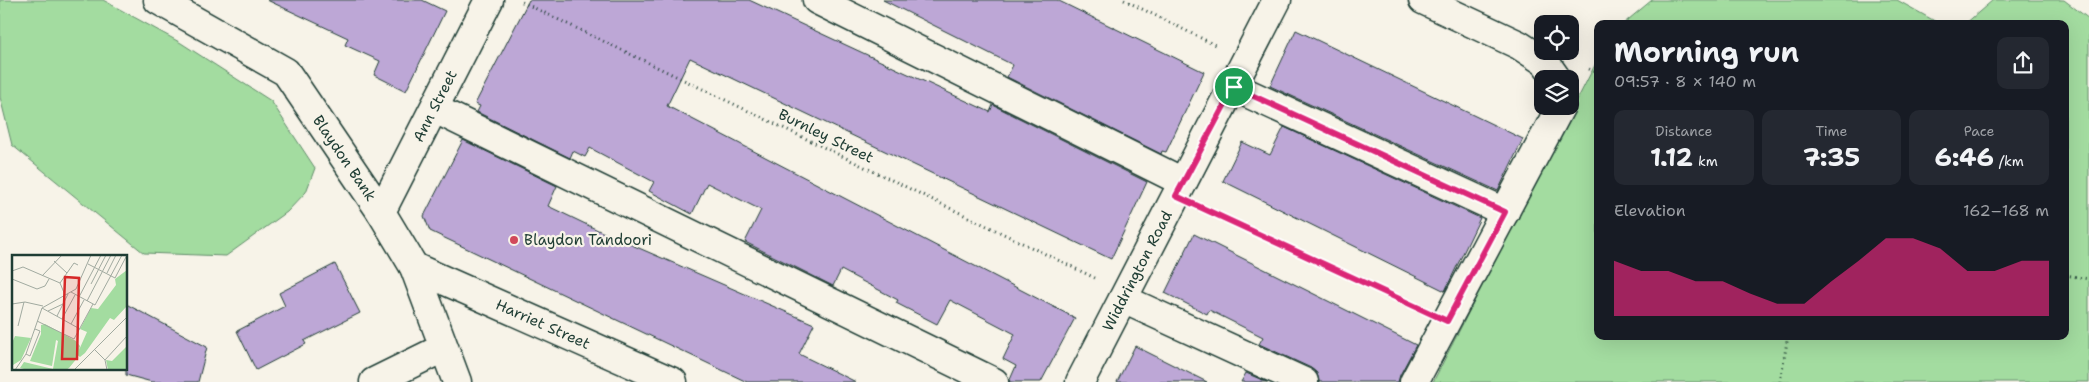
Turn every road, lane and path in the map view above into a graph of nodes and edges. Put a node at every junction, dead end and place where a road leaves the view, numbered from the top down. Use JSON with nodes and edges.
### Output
{"nodes":[{"id":1,"x":158,"y":0,"type":"edge"},
{"id":2,"x":518,"y":0,"type":"edge"},
{"id":3,"x":817,"y":0,"type":"edge"},
{"id":4,"x":1124,"y":0,"type":"edge"},
{"id":5,"x":1278,"y":0,"type":"edge"},
{"id":6,"x":1423,"y":0,"type":"edge"},
{"id":7,"x":482,"y":2,"type":"edge"},
{"id":8,"x":1247,"y":61,"type":"junction"},
{"id":9,"x":1551,"y":70,"type":"edge"},
{"id":10,"x":1234,"y":87,"type":"junction"},
{"id":11,"x":435,"y":109,"type":"junction"},
{"id":12,"x":1556,"y":115,"type":"edge"},
{"id":13,"x":1180,"y":189,"type":"junction"},
{"id":14,"x":381,"y":212,"type":"junction"},
{"id":15,"x":1505,"y":212,"type":"junction"},
{"id":16,"x":414,"y":267,"type":"junction"},
{"id":17,"x":2069,"y":276,"type":"edge"},
{"id":18,"x":2089,"y":279,"type":"edge"},
{"id":19,"x":1124,"y":296,"type":"junction"},
{"id":20,"x":1447,"y":321,"type":"junction"},
{"id":21,"x":1787,"y":340,"type":"edge"},
{"id":22,"x":444,"y":348,"type":"junction"},
{"id":23,"x":374,"y":382,"type":"edge"},
{"id":24,"x":457,"y":382,"type":"edge"},
{"id":25,"x":673,"y":382,"type":"edge"},
{"id":26,"x":994,"y":382,"type":"edge"},
{"id":27,"x":1080,"y":382,"type":"edge"},
{"id":28,"x":1304,"y":382,"type":"edge"},
{"id":29,"x":1414,"y":382,"type":"edge"},
{"id":30,"x":1780,"y":382,"type":"edge"}],
"edges":[{"from":1,"to":14,"type":"street","name":"Blaydon Bank"},
{"from":2,"to":19,"type":"path","name":"Burnley Street"},
{"from":3,"to":13,"type":"street"},
{"from":4,"to":8,"type":"path"},
{"from":5,"to":8,"type":"street","name":"Widdrington Road"},
{"from":6,"to":9,"type":"street"},
{"from":7,"to":11,"type":"street","name":"Ann Street"},
{"from":8,"to":10,"type":"street","name":"Widdrington Road"},
{"from":10,"to":13,"type":"street","name":"Widdrington Road"},
{"from":10,"to":15,"type":"street"},
{"from":11,"to":14,"type":"street","name":"Ann Street"},
{"from":11,"to":26,"type":"street"},
{"from":12,"to":15,"type":"street"},
{"from":13,"to":19,"type":"street","name":"Widdrington Road"},
{"from":13,"to":20,"type":"path"},
{"from":14,"to":16,"type":"street","name":"Blaydon Bank"},
{"from":15,"to":20,"type":"street"},
{"from":16,"to":22,"type":"street","name":"Blaydon Bank"},
{"from":16,"to":25,"type":"street","name":"Harriet Street"},
{"from":17,"to":18,"type":"path"},
{"from":19,"to":27,"type":"street","name":"Widdrington Road"},
{"from":19,"to":28,"type":"street"},
{"from":20,"to":29,"type":"street"},
{"from":21,"to":30,"type":"path"},
{"from":22,"to":23,"type":"street"},
{"from":22,"to":24,"type":"street","name":"Blaydon Bank"}]}
